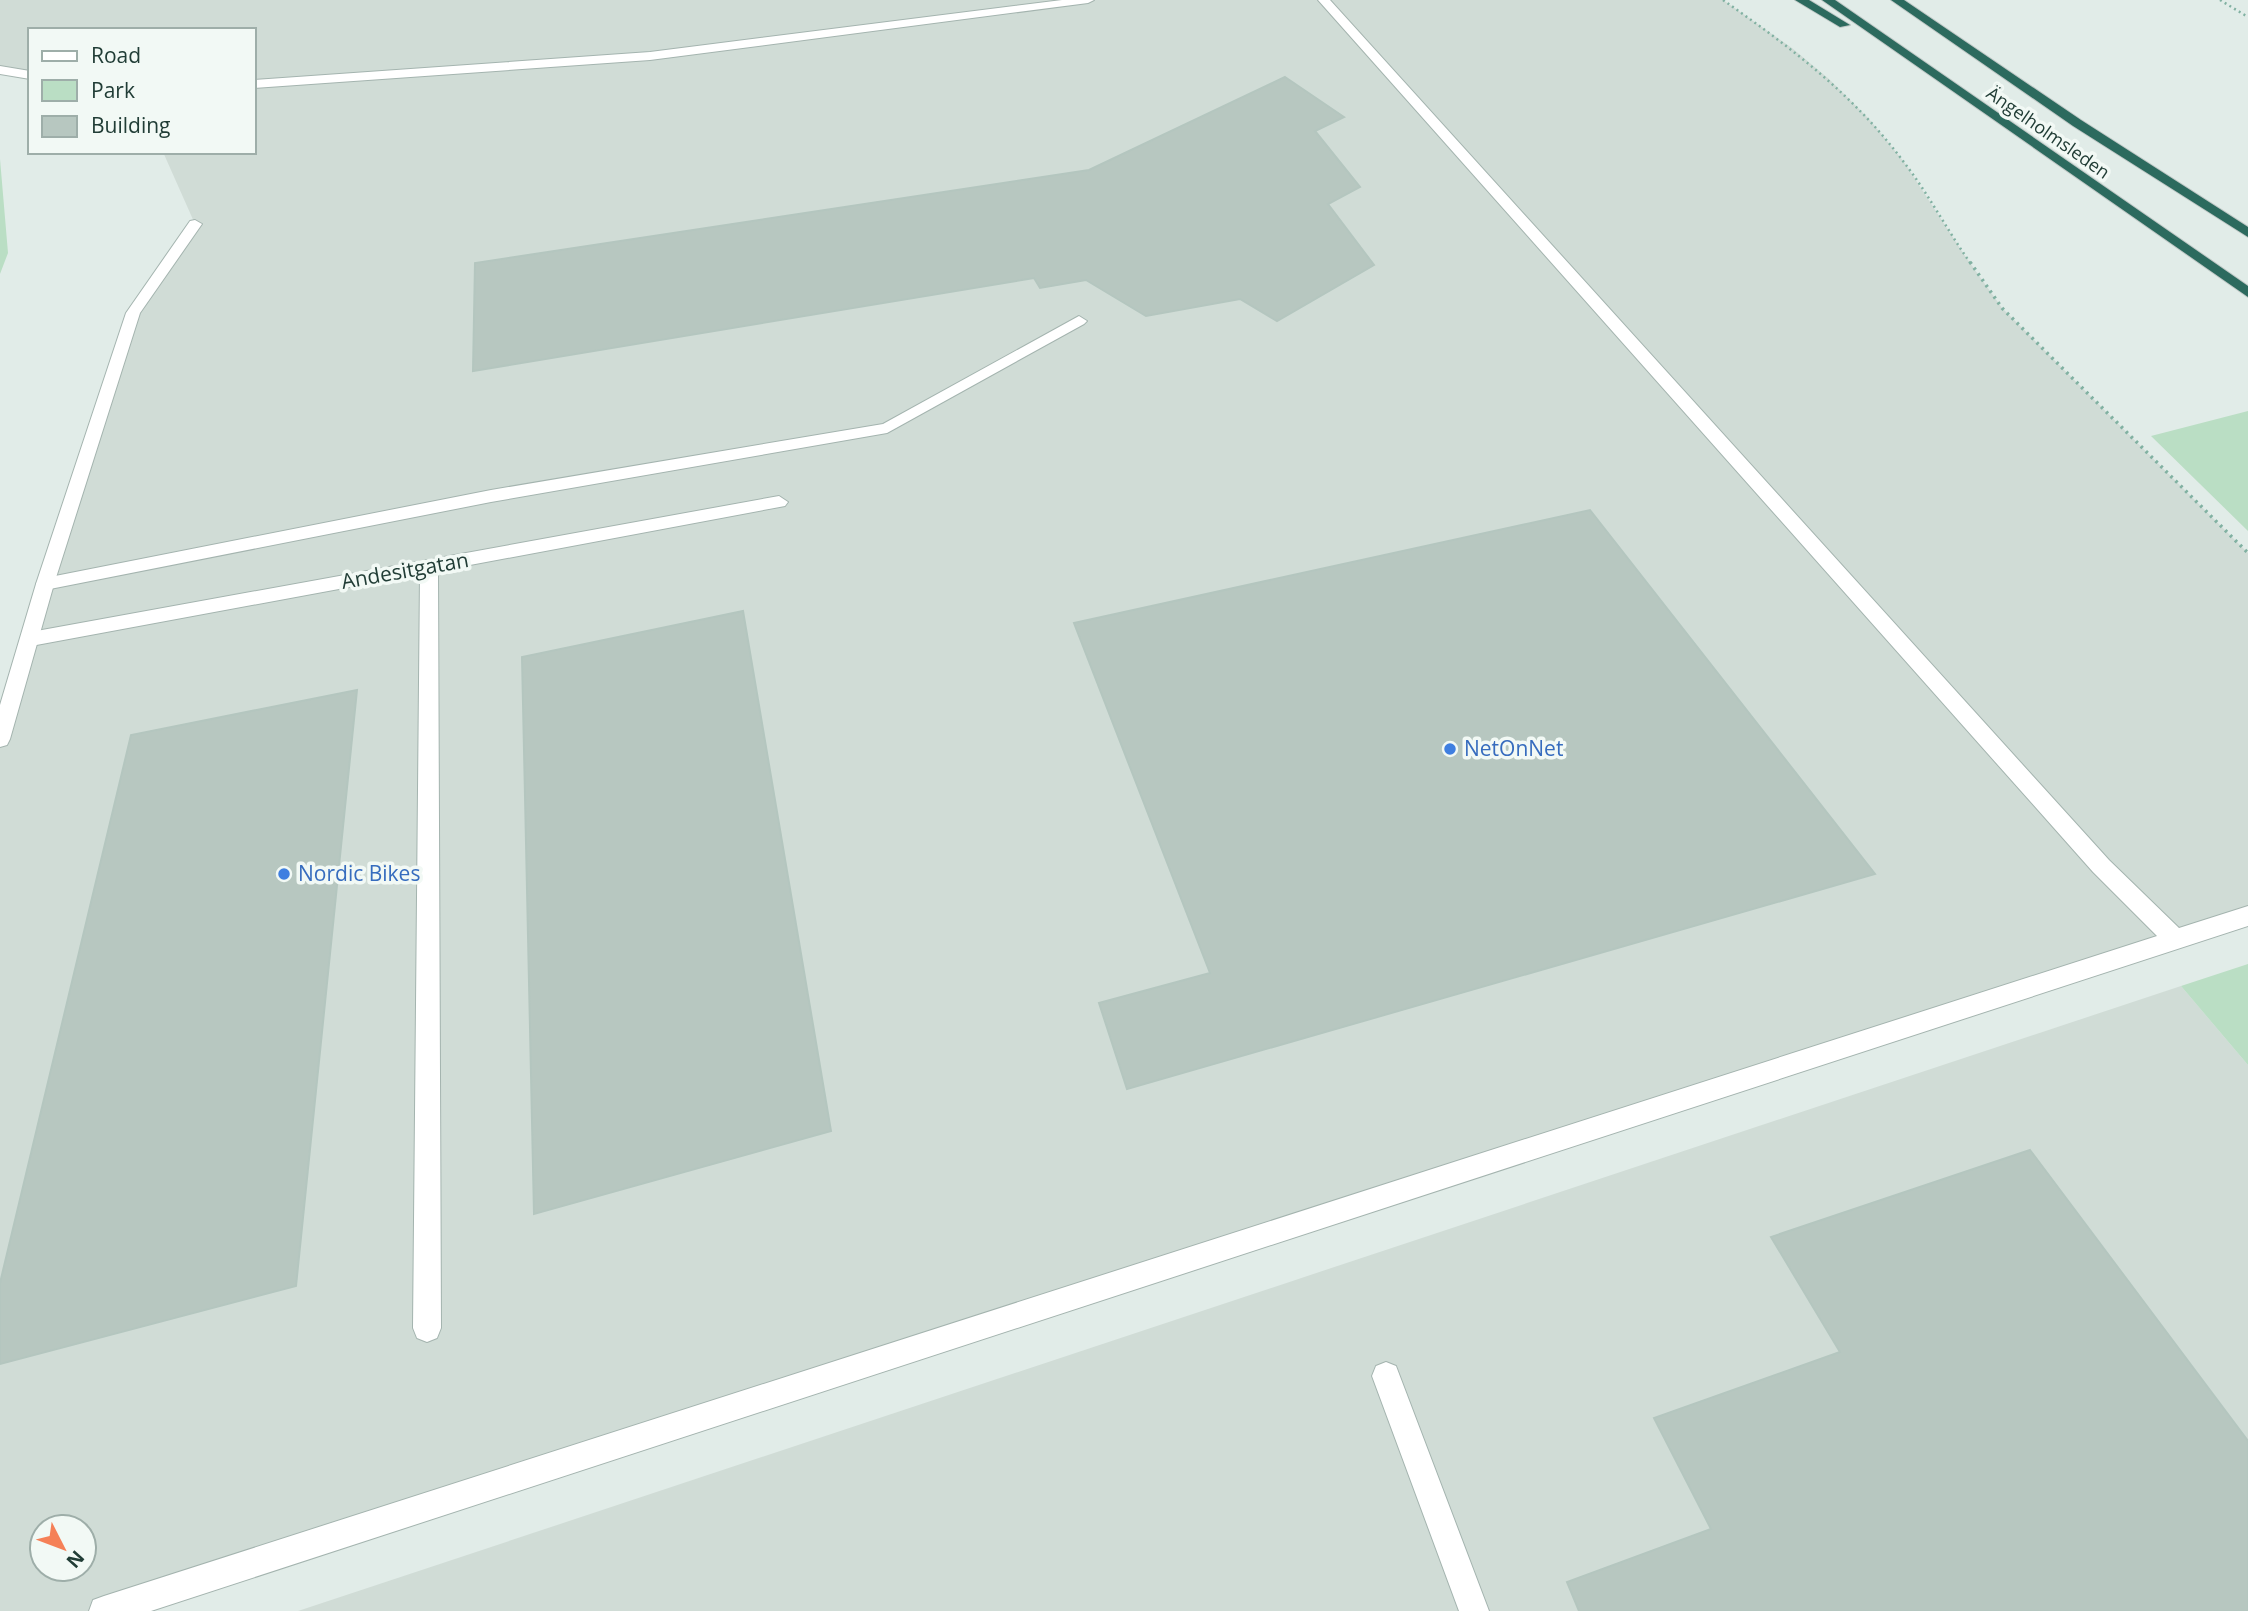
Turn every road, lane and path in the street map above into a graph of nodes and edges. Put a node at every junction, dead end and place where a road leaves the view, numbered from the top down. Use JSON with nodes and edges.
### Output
{"nodes":[{"id":1,"x":1088,"y":0,"type":"edge"},
{"id":2,"x":1324,"y":0,"type":"edge"},
{"id":3,"x":1723,"y":0,"type":"edge"},
{"id":4,"x":1801,"y":0,"type":"edge"},
{"id":5,"x":1828,"y":0,"type":"edge"},
{"id":6,"x":2220,"y":0,"type":"edge"},
{"id":7,"x":1900,"y":2,"type":"edge"},
{"id":8,"x":2248,"y":17,"type":"edge"},
{"id":9,"x":0,"y":71,"type":"edge"},
{"id":10,"x":28,"y":75,"type":"edge"},
{"id":11,"x":1938,"y":77,"type":"junction"},
{"id":12,"x":256,"y":85,"type":"edge"},
{"id":13,"x":195,"y":224,"type":"dead end"},
{"id":14,"x":2248,"y":233,"type":"edge"},
{"id":15,"x":2248,"y":293,"type":"edge"},
{"id":16,"x":1079,"y":321,"type":"dead end"},
{"id":17,"x":779,"y":502,"type":"dead end"},
{"id":18,"x":2248,"y":553,"type":"edge"},
{"id":19,"x":429,"y":566,"type":"junction"},
{"id":20,"x":46,"y":584,"type":"junction"},
{"id":21,"x":31,"y":639,"type":"junction"},
{"id":22,"x":0,"y":739,"type":"edge"},
{"id":23,"x":2248,"y":916,"type":"edge"},
{"id":24,"x":2175,"y":939,"type":"junction"},
{"id":25,"x":427,"y":1328,"type":"dead end"},
{"id":26,"x":1386,"y":1376,"type":"dead end"},
{"id":27,"x":104,"y":1611,"type":"edge"},
{"id":28,"x":1474,"y":1611,"type":"edge"}],
"edges":[{"from":1,"to":12,"type":"street"},
{"from":2,"to":24,"type":"street"},
{"from":3,"to":18,"type":"path"},
{"from":4,"to":11,"type":"highway"},
{"from":5,"to":11,"type":"highway","name":"Ängelholmsleden"},
{"from":6,"to":8,"type":"path"},
{"from":7,"to":14,"type":"highway","name":"Ängelholmsleden"},
{"from":9,"to":10,"type":"street"},
{"from":11,"to":15,"type":"highway","name":"Ängelholmsleden"},
{"from":13,"to":20,"type":"street"},
{"from":16,"to":20,"type":"street"},
{"from":17,"to":19,"type":"street","name":"Andesitgatan"},
{"from":19,"to":21,"type":"street","name":"Andesitgatan"},
{"from":19,"to":25,"type":"street"},
{"from":20,"to":21,"type":"street"},
{"from":21,"to":22,"type":"street"},
{"from":23,"to":24,"type":"street"},
{"from":24,"to":27,"type":"street"},
{"from":26,"to":28,"type":"street"}]}
